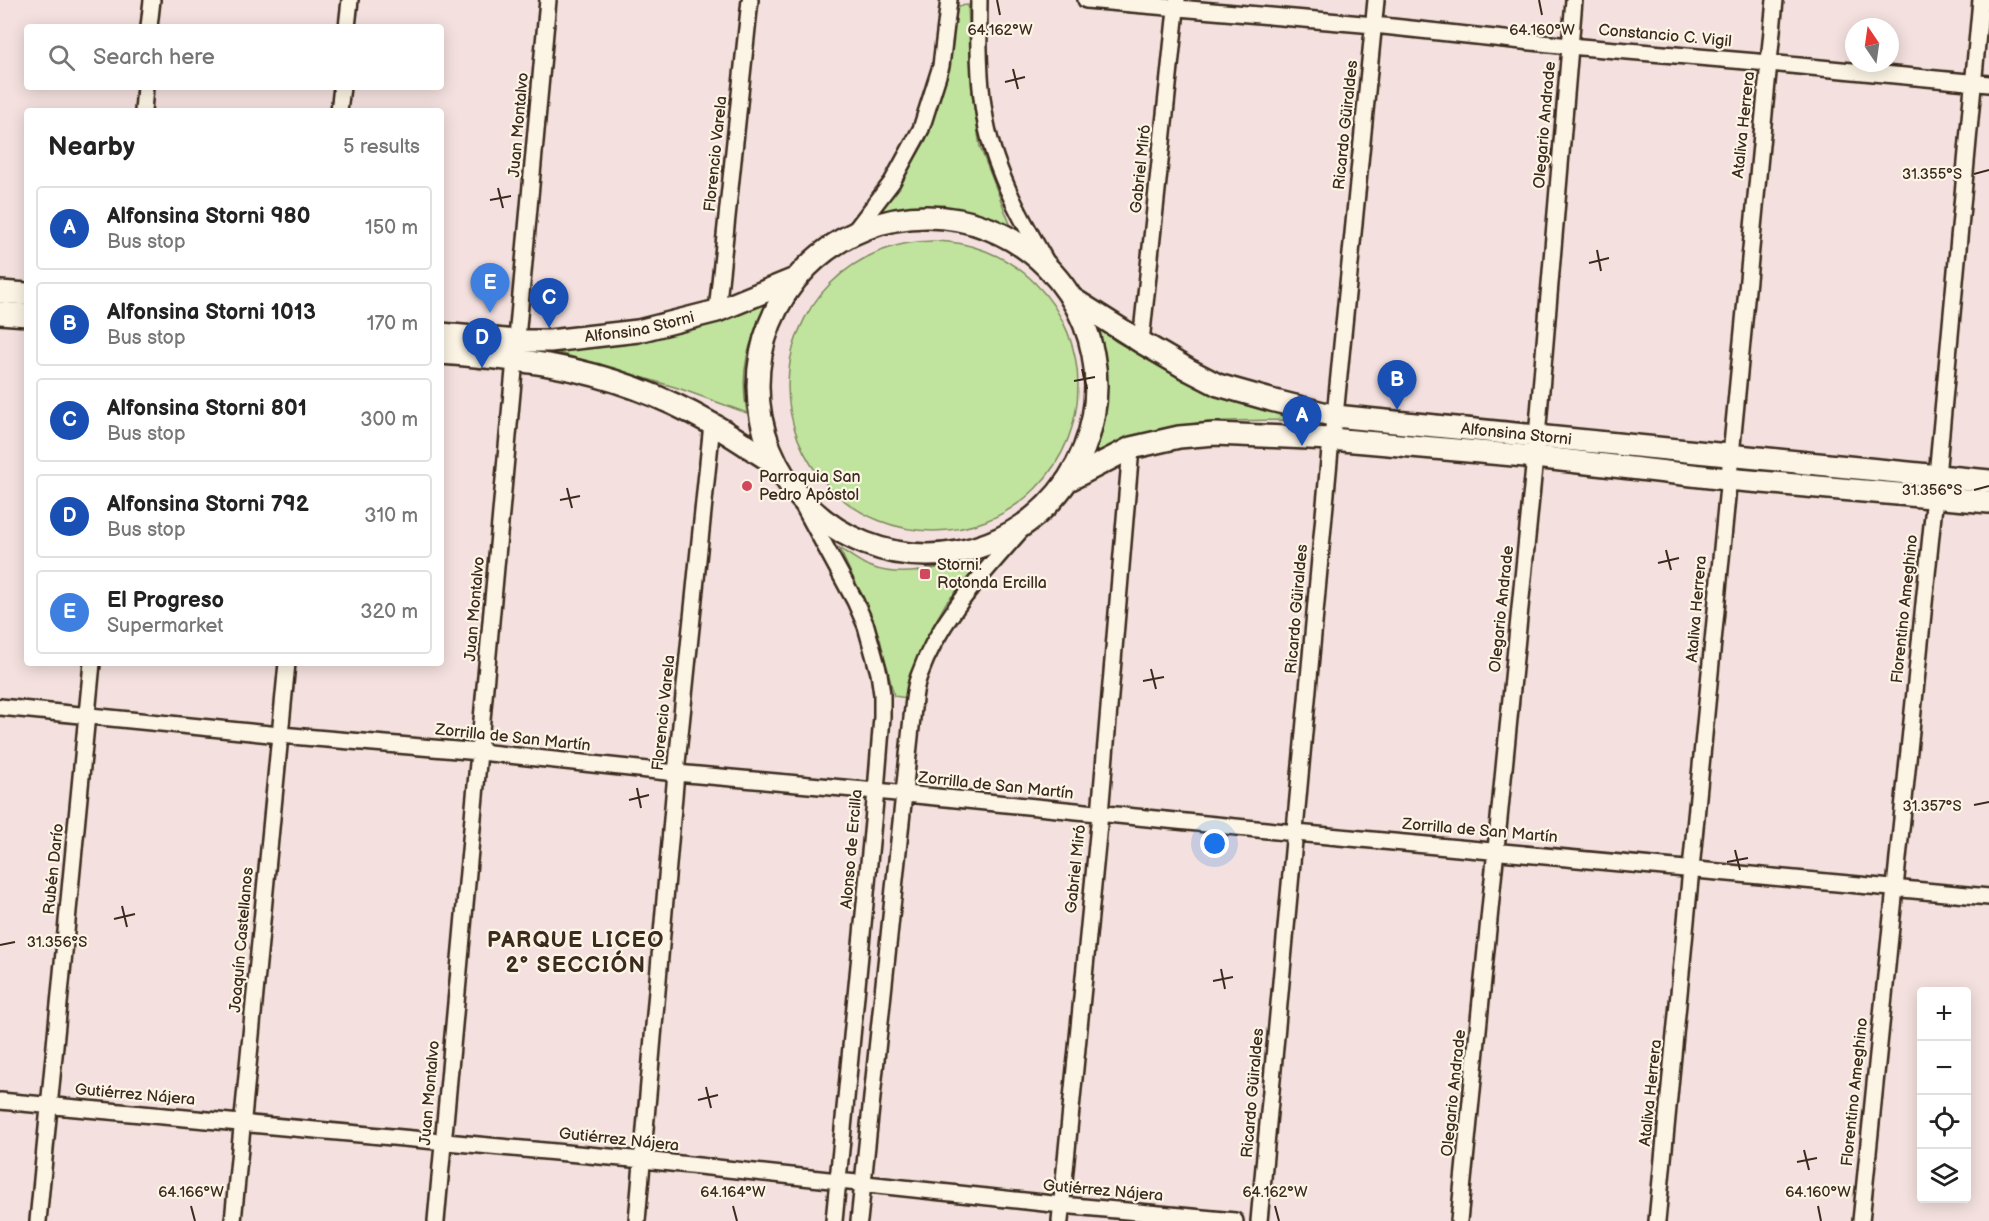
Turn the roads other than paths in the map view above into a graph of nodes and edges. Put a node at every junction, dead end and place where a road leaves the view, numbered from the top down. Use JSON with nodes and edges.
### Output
{"nodes":[{"id":1,"x":152,"y":0,"type":"edge"},
{"id":2,"x":350,"y":0,"type":"edge"},
{"id":3,"x":548,"y":0,"type":"edge"},
{"id":4,"x":750,"y":0,"type":"edge"},
{"id":5,"x":949,"y":0,"type":"edge"},
{"id":6,"x":979,"y":0,"type":"edge"},
{"id":7,"x":1086,"y":0,"type":"edge"},
{"id":8,"x":1376,"y":0,"type":"edge"},
{"id":9,"x":1574,"y":0,"type":"edge"},
{"id":10,"x":1775,"y":0,"type":"edge"},
{"id":11,"x":1982,"y":0,"type":"edge"},
{"id":12,"x":1177,"y":4,"type":"edge"},
{"id":13,"x":149,"y":24,"type":"edge"},
{"id":14,"x":347,"y":24,"type":"edge"},
{"id":15,"x":1374,"y":25,"type":"junction"},
{"id":16,"x":1569,"y":46,"type":"junction"},
{"id":17,"x":1769,"y":63,"type":"junction"},
{"id":18,"x":1981,"y":84,"type":"edge"},
{"id":19,"x":145,"y":90,"type":"edge"},
{"id":20,"x":342,"y":90,"type":"edge"},
{"id":21,"x":143,"y":108,"type":"edge"},
{"id":22,"x":339,"y":108,"type":"edge"},
{"id":23,"x":853,"y":233,"type":"junction"},
{"id":24,"x":1049,"y":267,"type":"junction"},
{"id":25,"x":795,"y":279,"type":"junction"},
{"id":26,"x":0,"y":291,"type":"edge"},
{"id":27,"x":24,"y":294,"type":"edge"},
{"id":28,"x":1072,"y":298,"type":"junction"},
{"id":29,"x":717,"y":311,"type":"junction"},
{"id":30,"x":0,"y":313,"type":"edge"},
{"id":31,"x":24,"y":315,"type":"edge"},
{"id":32,"x":444,"y":335,"type":"edge"},
{"id":33,"x":1141,"y":342,"type":"junction"},
{"id":34,"x":516,"y":350,"type":"junction"},
{"id":35,"x":444,"y":353,"type":"edge"},
{"id":36,"x":1335,"y":416,"type":"junction"},
{"id":37,"x":712,"y":424,"type":"junction"},
{"id":38,"x":1330,"y":439,"type":"junction"},
{"id":39,"x":1536,"y":447,"type":"junction"},
{"id":40,"x":1131,"y":448,"type":"junction"},
{"id":41,"x":1730,"y":456,"type":"junction"},
{"id":42,"x":774,"y":463,"type":"junction"},
{"id":43,"x":1727,"y":479,"type":"junction"},
{"id":44,"x":1989,"y":481,"type":"edge"},
{"id":45,"x":1067,"y":482,"type":"junction"},
{"id":46,"x":1936,"y":487,"type":"junction"},
{"id":47,"x":799,"y":498,"type":"junction"},
{"id":48,"x":1989,"y":502,"type":"edge"},
{"id":49,"x":1028,"y":522,"type":"junction"},
{"id":50,"x":92,"y":666,"type":"edge"},
{"id":51,"x":287,"y":666,"type":"edge"},
{"id":52,"x":0,"y":707,"type":"edge"},
{"id":53,"x":87,"y":716,"type":"junction"},
{"id":54,"x":280,"y":735,"type":"junction"},
{"id":55,"x":480,"y":752,"type":"junction"},
{"id":56,"x":676,"y":773,"type":"junction"},
{"id":57,"x":876,"y":791,"type":"junction"},
{"id":58,"x":904,"y":794,"type":"junction"},
{"id":59,"x":1100,"y":814,"type":"junction"},
{"id":60,"x":1296,"y":833,"type":"junction"},
{"id":61,"x":1496,"y":850,"type":"junction"},
{"id":62,"x":1691,"y":870,"type":"junction"},
{"id":63,"x":1893,"y":888,"type":"junction"},
{"id":64,"x":1989,"y":897,"type":"edge"},
{"id":65,"x":0,"y":1101,"type":"edge"},
{"id":66,"x":50,"y":1105,"type":"junction"},
{"id":67,"x":243,"y":1123,"type":"junction"},
{"id":68,"x":444,"y":1142,"type":"junction"},
{"id":69,"x":643,"y":1160,"type":"junction"},
{"id":70,"x":838,"y":1181,"type":"junction"},
{"id":71,"x":863,"y":1184,"type":"junction"},
{"id":72,"x":1062,"y":1205,"type":"junction"},
{"id":73,"x":38,"y":1221,"type":"edge"},
{"id":74,"x":233,"y":1221,"type":"edge"},
{"id":75,"x":436,"y":1221,"type":"edge"},
{"id":76,"x":638,"y":1221,"type":"edge"},
{"id":77,"x":834,"y":1221,"type":"edge"},
{"id":78,"x":859,"y":1221,"type":"edge"},
{"id":79,"x":1060,"y":1221,"type":"edge"},
{"id":80,"x":1234,"y":1221,"type":"edge"},
{"id":81,"x":1259,"y":1221,"type":"edge"},
{"id":82,"x":1459,"y":1221,"type":"edge"},
{"id":83,"x":1657,"y":1221,"type":"edge"},
{"id":84,"x":1861,"y":1221,"type":"edge"}],
"edges":[{"from":1,"to":13,"type":"street"},
{"from":2,"to":14,"type":"street"},
{"from":3,"to":34,"type":"street","name":"Juan Montalvo"},
{"from":4,"to":29,"type":"street","name":"Florencio Varela"},
{"from":5,"to":23,"type":"street"},
{"from":6,"to":24,"type":"street"},
{"from":7,"to":12,"type":"street","name":"Constancio C. Vigil"},
{"from":8,"to":15,"type":"street","name":"Ricardo Güiraldes"},
{"from":9,"to":16,"type":"street","name":"Olegario Andrade"},
{"from":10,"to":17,"type":"street","name":"Ataliva Herrera"},
{"from":11,"to":18,"type":"street","name":"Florentino Ameghino"},
{"from":12,"to":15,"type":"street","name":"Constancio C. Vigil"},
{"from":12,"to":33,"type":"street","name":"Gabriel Miró"},
{"from":15,"to":16,"type":"street","name":"Constancio C. Vigil"},
{"from":15,"to":36,"type":"street","name":"Ricardo Güiraldes"},
{"from":16,"to":17,"type":"street","name":"Constancio C. Vigil"},
{"from":16,"to":39,"type":"street","name":"Olegario Andrade"},
{"from":17,"to":18,"type":"street","name":"Constancio C. Vigil"},
{"from":17,"to":41,"type":"street","name":"Ataliva Herrera"},
{"from":18,"to":46,"type":"street","name":"Florentino Ameghino"},
{"from":19,"to":21,"type":"street"},
{"from":20,"to":22,"type":"street"},
{"from":23,"to":24,"type":"street"},
{"from":23,"to":25,"type":"street"},
{"from":24,"to":28,"type":"street"},
{"from":25,"to":29,"type":"street","name":"Alfonsina Storni"},
{"from":25,"to":42,"type":"street"},
{"from":26,"to":27,"type":"street"},
{"from":28,"to":33,"type":"street","name":"Alfonsina Storni"},
{"from":28,"to":45,"type":"street"},
{"from":29,"to":34,"type":"street","name":"Alfonsina Storni"},
{"from":30,"to":31,"type":"street"},
{"from":32,"to":34,"type":"street","name":"Alfonsina Storni"},
{"from":33,"to":36,"type":"street","name":"Alfonsina Storni"},
{"from":34,"to":35,"type":"street","name":"Alfonsina Storni"},
{"from":34,"to":37,"type":"street","name":"Alfonsina Storni"},
{"from":34,"to":55,"type":"street","name":"Juan Montalvo"},
{"from":36,"to":38,"type":"street","name":"Ricardo Güiraldes"},
{"from":36,"to":39,"type":"street","name":"Alfonsina Storni"},
{"from":37,"to":42,"type":"street","name":"Alfonsina Storni"},
{"from":37,"to":56,"type":"street","name":"Florencio Varela"},
{"from":38,"to":39,"type":"street","name":"Alfonsina Storni"},
{"from":38,"to":40,"type":"street","name":"Alfonsina Storni"},
{"from":38,"to":60,"type":"street","name":"Ricardo Güiraldes"},
{"from":39,"to":41,"type":"street","name":"Alfonsina Storni"},
{"from":39,"to":43,"type":"street","name":"Alfonsina Storni"},
{"from":39,"to":61,"type":"street","name":"Olegario Andrade"},
{"from":40,"to":45,"type":"street","name":"Alfonsina Storni"},
{"from":40,"to":59,"type":"street","name":"Gabriel Miró"},
{"from":41,"to":43,"type":"street","name":"Ataliva Herrera"},
{"from":41,"to":46,"type":"street","name":"Alfonsina Storni"},
{"from":42,"to":47,"type":"street"},
{"from":43,"to":46,"type":"street","name":"Alfonsina Storni"},
{"from":43,"to":62,"type":"street","name":"Ataliva Herrera"},
{"from":44,"to":46,"type":"street","name":"Alfonsina Storni"},
{"from":45,"to":49,"type":"street"},
{"from":46,"to":48,"type":"street","name":"Alfonsina Storni"},
{"from":46,"to":63,"type":"street","name":"Florentino Ameghino"},
{"from":47,"to":49,"type":"street"},
{"from":47,"to":57,"type":"street","name":"Alonso de Ercilla"},
{"from":49,"to":58,"type":"street"},
{"from":50,"to":53,"type":"street","name":"Rubén Darío"},
{"from":51,"to":54,"type":"street","name":"Joaquín Castellanos"},
{"from":52,"to":53,"type":"street","name":"Zorrilla de San Martín"},
{"from":53,"to":54,"type":"street","name":"Zorrilla de San Martín"},
{"from":53,"to":66,"type":"street","name":"Rubén Darío"},
{"from":54,"to":55,"type":"street","name":"Zorrilla de San Martín"},
{"from":54,"to":67,"type":"street","name":"Joaquín Castellanos"},
{"from":55,"to":56,"type":"street","name":"Zorrilla de San Martín"},
{"from":55,"to":68,"type":"street","name":"Juan Montalvo"},
{"from":56,"to":57,"type":"street","name":"Zorrilla de San Martín"},
{"from":56,"to":69,"type":"street","name":"Florencio Varela"},
{"from":57,"to":58,"type":"street","name":"Zorrilla de San Martín"},
{"from":57,"to":70,"type":"street","name":"Alonso de Ercilla"},
{"from":58,"to":59,"type":"street","name":"Zorrilla de San Martín"},
{"from":58,"to":71,"type":"street"},
{"from":59,"to":60,"type":"street","name":"Zorrilla de San Martín"},
{"from":59,"to":72,"type":"street","name":"Gabriel Miró"},
{"from":60,"to":61,"type":"street","name":"Zorrilla de San Martín"},
{"from":60,"to":81,"type":"street","name":"Ricardo Güiraldes"},
{"from":61,"to":62,"type":"street","name":"Zorrilla de San Martín"},
{"from":61,"to":82,"type":"street","name":"Olegario Andrade"},
{"from":62,"to":63,"type":"street","name":"Zorrilla de San Martín"},
{"from":62,"to":83,"type":"street","name":"Ataliva Herrera"},
{"from":63,"to":64,"type":"street","name":"Zorrilla de San Martín"},
{"from":63,"to":84,"type":"street","name":"Florentino Ameghino"},
{"from":65,"to":66,"type":"street","name":"Gutiérrez Nájera"},
{"from":66,"to":67,"type":"street","name":"Gutiérrez Nájera"},
{"from":66,"to":73,"type":"street","name":"Rubén Darío"},
{"from":67,"to":68,"type":"street","name":"Gutiérrez Nájera"},
{"from":67,"to":74,"type":"street","name":"Joaquín Castellanos"},
{"from":68,"to":69,"type":"street","name":"Gutiérrez Nájera"},
{"from":68,"to":75,"type":"street","name":"Juan Montalvo"},
{"from":69,"to":70,"type":"street","name":"Gutiérrez Nájera"},
{"from":69,"to":76,"type":"street","name":"Florencio Varela"},
{"from":70,"to":71,"type":"street","name":"Gutiérrez Nájera"},
{"from":70,"to":77,"type":"street","name":"Alonso de Ercilla"},
{"from":71,"to":72,"type":"street","name":"Gutiérrez Nájera"},
{"from":71,"to":78,"type":"street"},
{"from":72,"to":79,"type":"street","name":"Gabriel Miró"},
{"from":72,"to":80,"type":"street","name":"Gutiérrez Nájera"}]}
